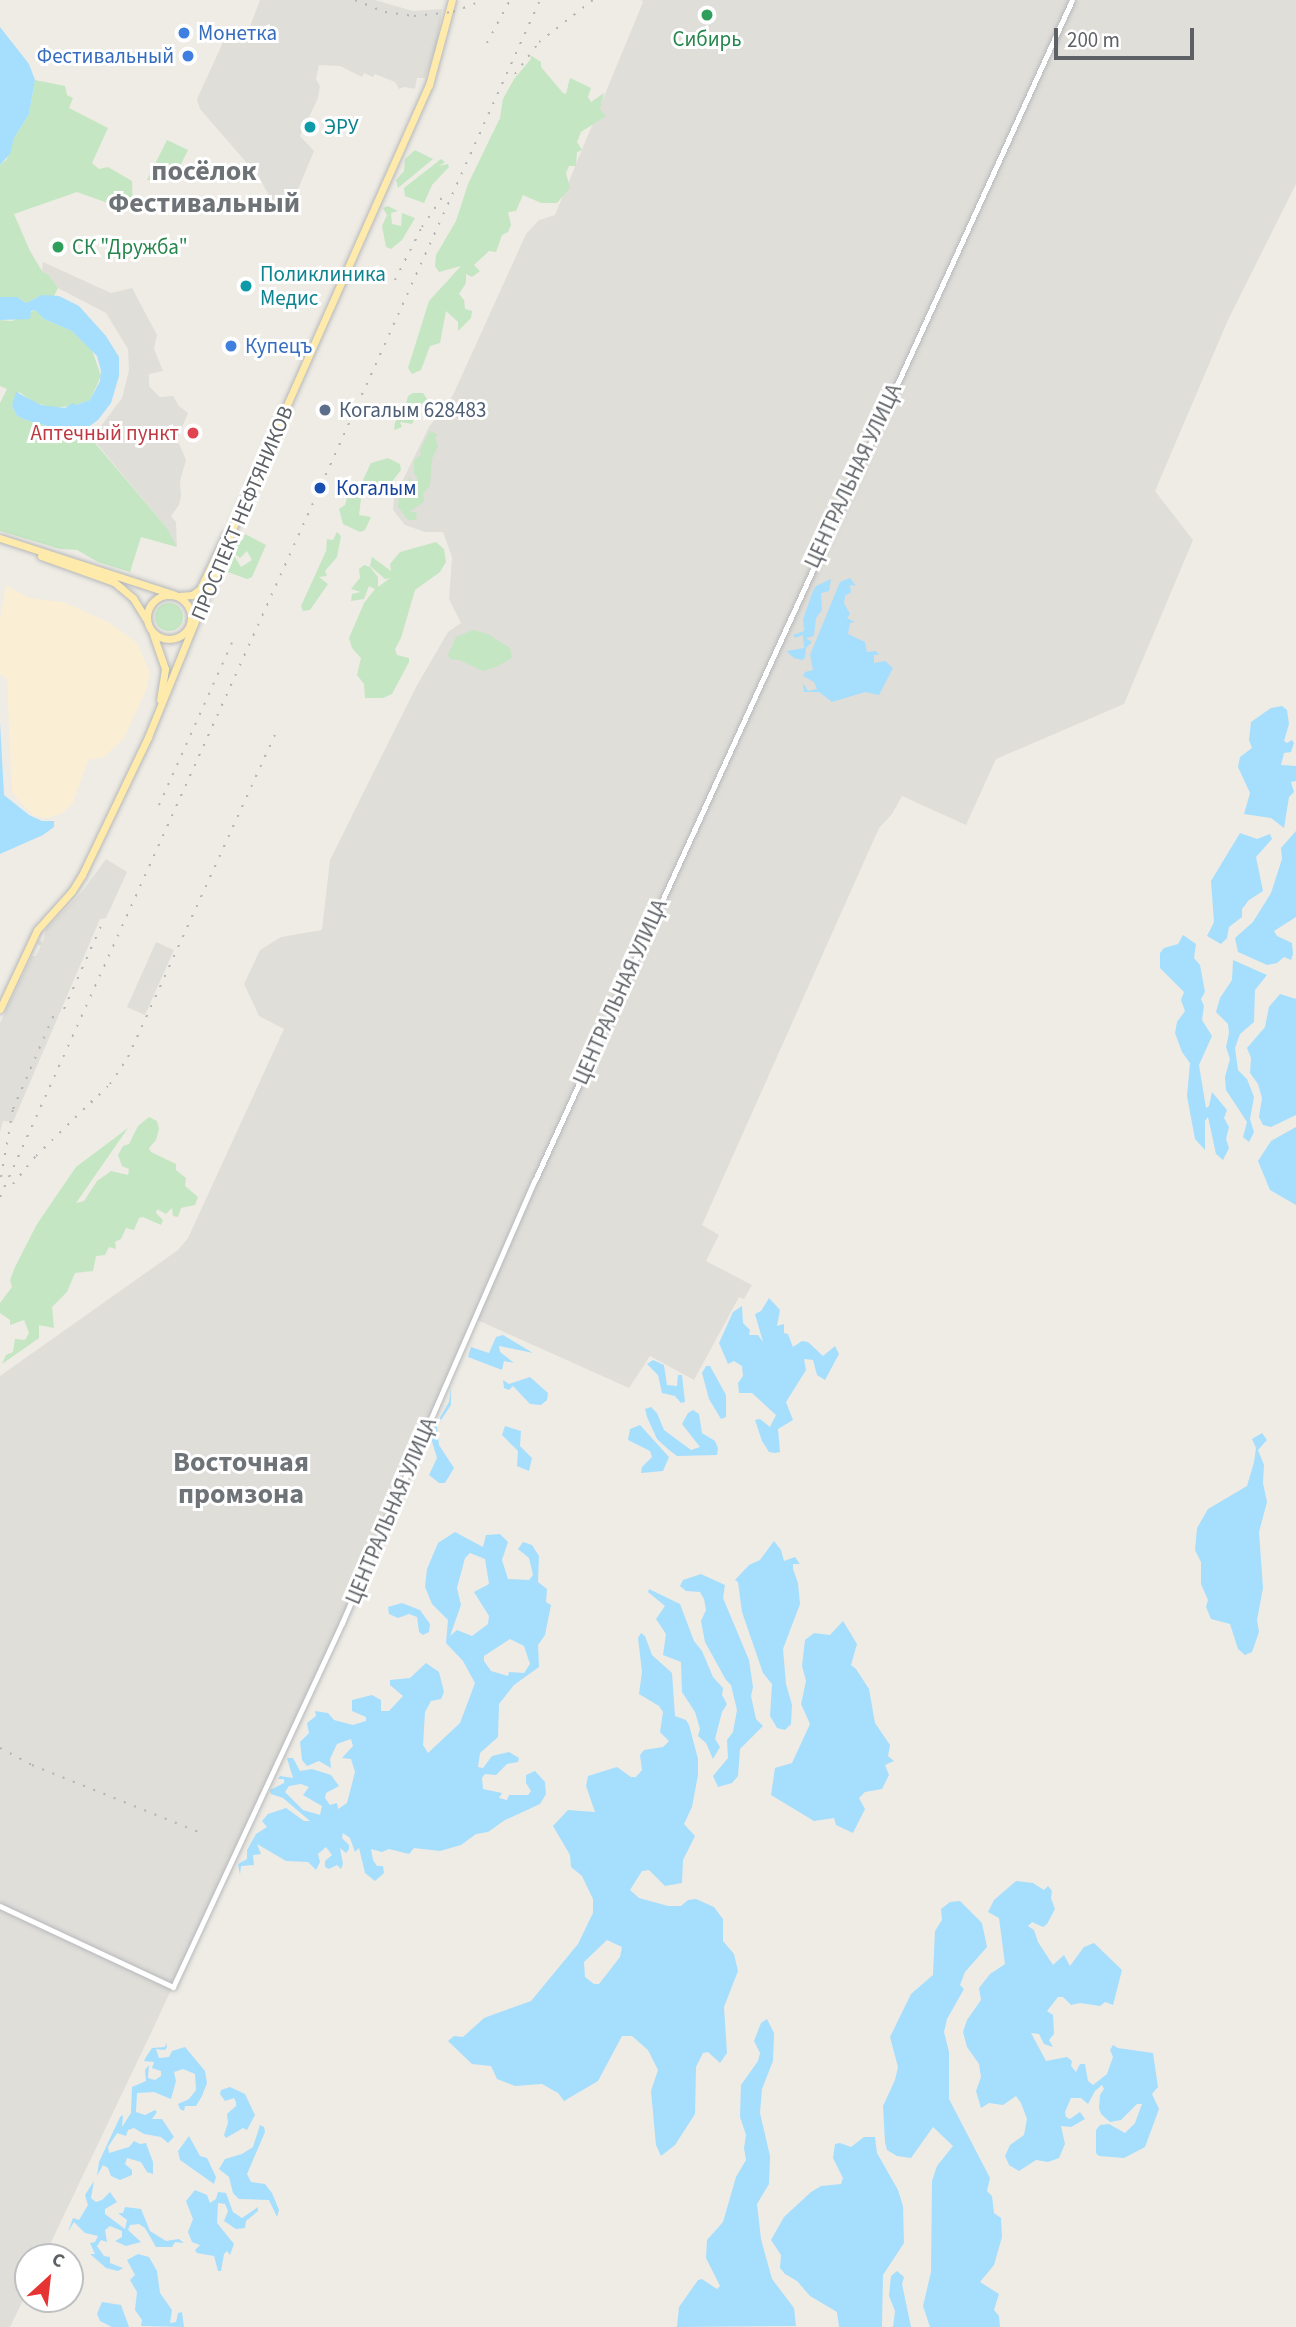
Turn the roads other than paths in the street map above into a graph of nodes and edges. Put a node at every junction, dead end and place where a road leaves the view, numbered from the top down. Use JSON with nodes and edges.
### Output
{"nodes":[{"id":1,"x":453,"y":0,"type":"edge"},
{"id":2,"x":1072,"y":0,"type":"edge"},
{"id":3,"x":236,"y":520,"type":"junction"},
{"id":4,"x":0,"y":541,"type":"edge"},
{"id":5,"x":176,"y":596,"type":"junction"},
{"id":6,"x":200,"y":608,"type":"junction"},
{"id":7,"x":147,"y":620,"type":"junction"},
{"id":8,"x":190,"y":625,"type":"junction"},
{"id":9,"x":152,"y":631,"type":"junction"},
{"id":10,"x":186,"y":644,"type":"junction"},
{"id":11,"x":148,"y":737,"type":"junction"},
{"id":12,"x":0,"y":1009,"type":"edge"},
{"id":13,"x":0,"y":1906,"type":"edge"}],
"edges":[{"from":1,"to":3,"type":"main road","name":"ПРОСПЕКТ НЕФТЯНИКОВ"},
{"from":2,"to":13,"type":"street","name":"ЦЕНТРАЛЬНАЯ УЛИЦА"},
{"from":3,"to":5,"type":"main road"},
{"from":3,"to":6,"type":"main road","name":"ПРОСПЕКТ НЕФТЯНИКОВ"},
{"from":4,"to":5,"type":"main road"},
{"from":4,"to":7,"type":"main road"},
{"from":5,"to":7,"type":"main road"},
{"from":5,"to":8,"type":"main road"},
{"from":6,"to":8,"type":"main road"},
{"from":6,"to":10,"type":"main road","name":"ПРОСПЕКТ НЕФТЯНИКОВ"},
{"from":7,"to":9,"type":"main road"},
{"from":8,"to":9,"type":"main road"},
{"from":8,"to":10,"type":"main road"},
{"from":9,"to":11,"type":"main road"},
{"from":10,"to":11,"type":"main road","name":"ПРОСПЕКТ НЕФТЯНИКОВ"},
{"from":11,"to":12,"type":"main road","name":"ПРОСПЕКТ НЕФТЯНИКОВ"}]}
